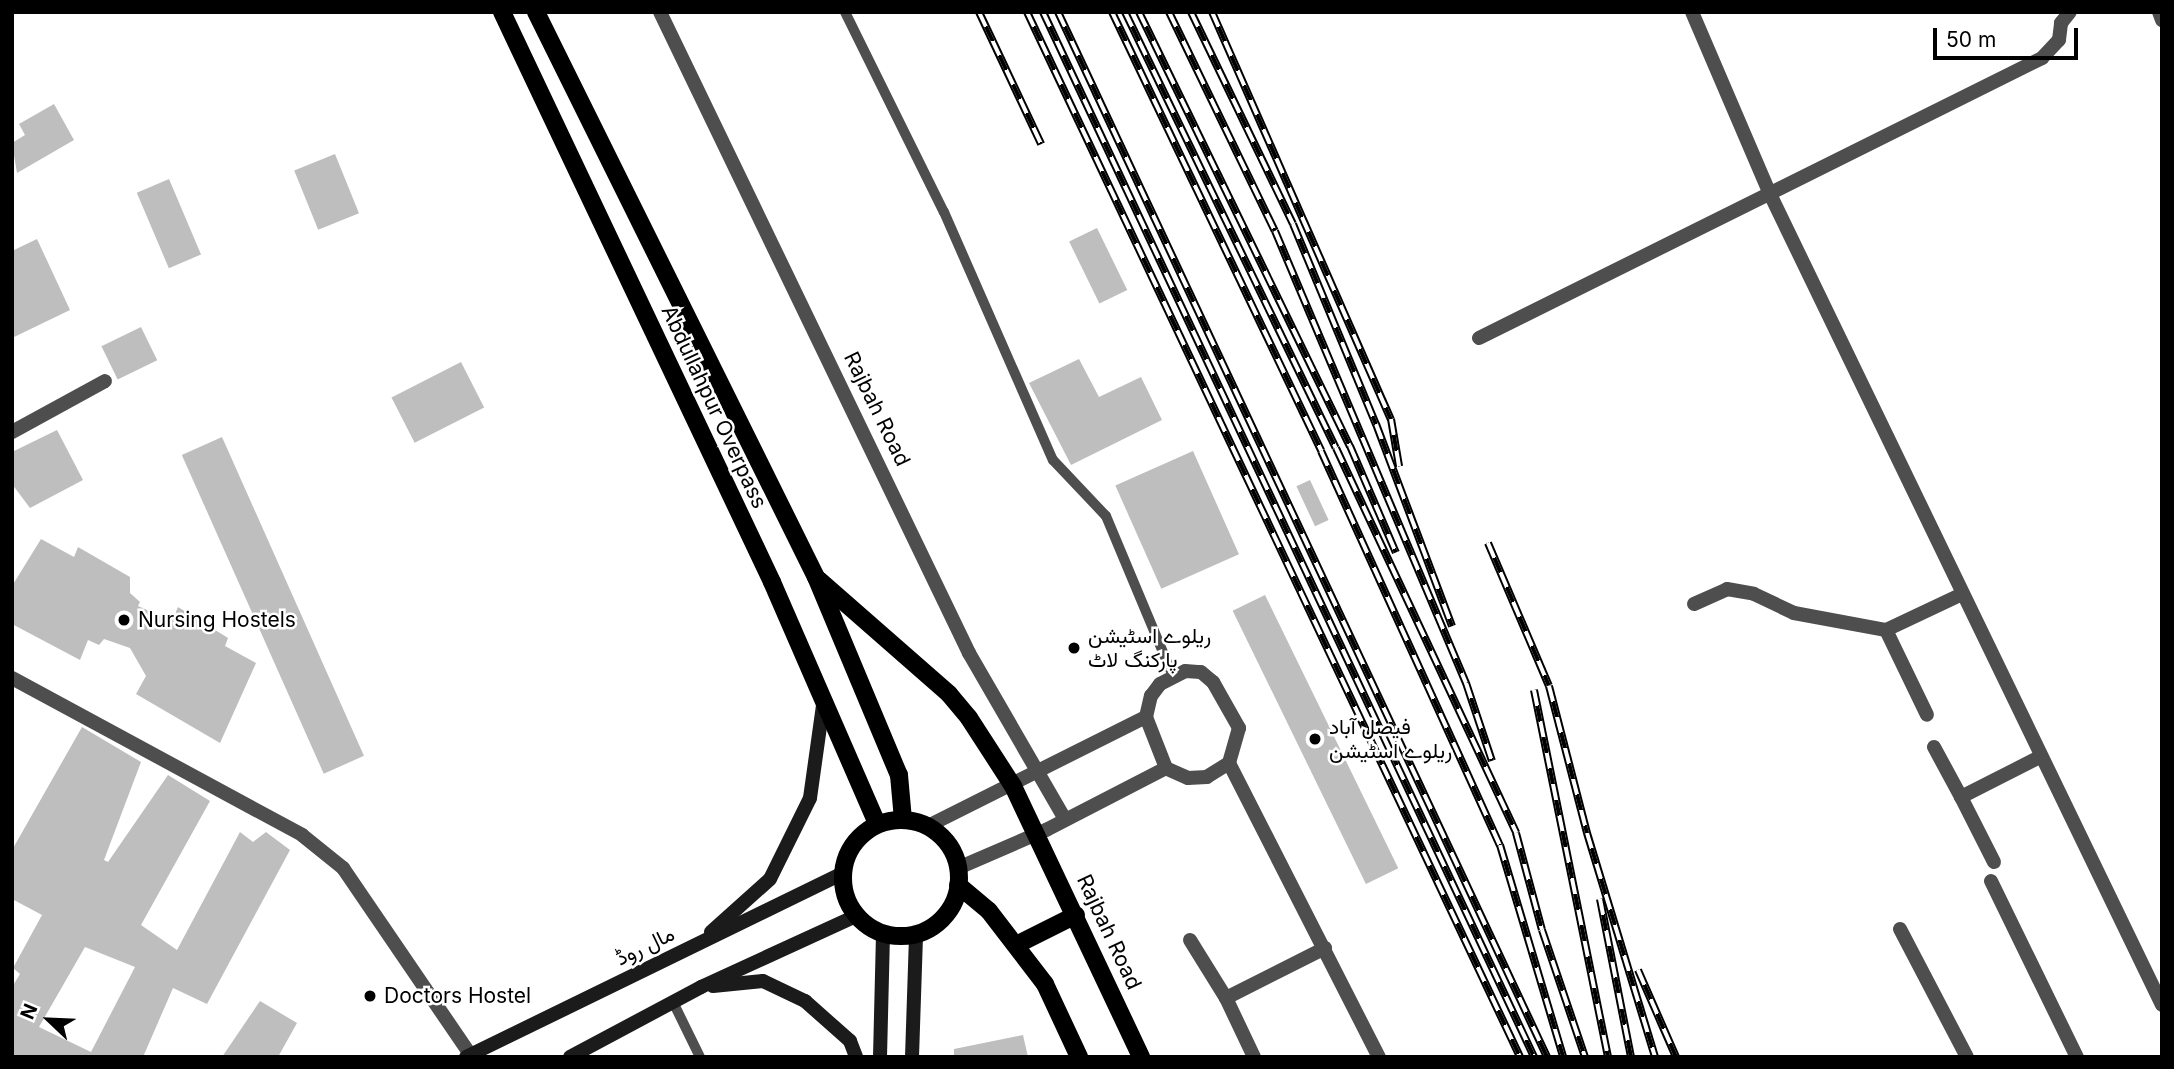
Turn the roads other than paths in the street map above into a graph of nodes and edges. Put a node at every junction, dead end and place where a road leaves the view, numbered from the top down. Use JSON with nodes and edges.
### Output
{"nodes":[{"id":1,"x":502,"y":12,"type":"edge"},
{"id":2,"x":536,"y":12,"type":"edge"},
{"id":3,"x":660,"y":12,"type":"edge"},
{"id":4,"x":845,"y":12,"type":"edge"},
{"id":5,"x":1692,"y":12,"type":"edge"},
{"id":6,"x":2159,"y":12,"type":"edge"},
{"id":7,"x":2066,"y":17,"type":"edge"},
{"id":8,"x":2162,"y":20,"type":"edge"},
{"id":9,"x":1769,"y":192,"type":"junction"},
{"id":10,"x":1479,"y":338,"type":"dead end"},
{"id":11,"x":105,"y":381,"type":"dead end"},
{"id":12,"x":12,"y":432,"type":"edge"},
{"id":13,"x":816,"y":577,"type":"junction"},
{"id":14,"x":1960,"y":595,"type":"junction"},
{"id":15,"x":1694,"y":604,"type":"dead end"},
{"id":16,"x":1886,"y":630,"type":"junction"},
{"id":17,"x":1172,"y":674,"type":"junction"},
{"id":18,"x":12,"y":678,"type":"edge"},
{"id":19,"x":824,"y":699,"type":"junction"},
{"id":20,"x":1927,"y":715,"type":"dead end"},
{"id":21,"x":1146,"y":718,"type":"junction"},
{"id":22,"x":1934,"y":747,"type":"dead end"},
{"id":23,"x":2040,"y":757,"type":"junction"},
{"id":24,"x":1229,"y":763,"type":"junction"},
{"id":25,"x":1166,"y":768,"type":"junction"},
{"id":26,"x":1036,"y":772,"type":"junction"},
{"id":27,"x":1013,"y":786,"type":"junction"},
{"id":28,"x":1961,"y":797,"type":"junction"},
{"id":29,"x":1065,"y":819,"type":"junction"},
{"id":30,"x":903,"y":820,"type":"junction"},
{"id":31,"x":877,"y":824,"type":"junction"},
{"id":32,"x":928,"y":826,"type":"junction"},
{"id":33,"x":1036,"y":833,"type":"junction"},
{"id":34,"x":1994,"y":862,"type":"dead end"},
{"id":35,"x":843,"y":873,"type":"junction"},
{"id":36,"x":958,"y":877,"type":"junction"},
{"id":37,"x":1991,"y":881,"type":"dead end"},
{"id":38,"x":1076,"y":915,"type":"junction"},
{"id":39,"x":856,"y":916,"type":"junction"},
{"id":40,"x":1900,"y":929,"type":"dead end"},
{"id":41,"x":883,"y":934,"type":"junction"},
{"id":42,"x":916,"y":934,"type":"junction"},
{"id":43,"x":1190,"y":940,"type":"dead end"},
{"id":44,"x":696,"y":944,"type":"junction"},
{"id":45,"x":1016,"y":946,"type":"junction"},
{"id":46,"x":1325,"y":948,"type":"junction"},
{"id":47,"x":701,"y":987,"type":"junction"},
{"id":48,"x":1226,"y":999,"type":"junction"},
{"id":49,"x":674,"y":1004,"type":"junction"},
{"id":50,"x":2162,"y":1005,"type":"edge"},
{"id":51,"x":470,"y":1056,"type":"edge"},
{"id":52,"x":570,"y":1057,"type":"edge"},
{"id":53,"x":702,"y":1057,"type":"edge"},
{"id":54,"x":856,"y":1057,"type":"edge"},
{"id":55,"x":880,"y":1057,"type":"edge"},
{"id":56,"x":912,"y":1057,"type":"edge"},
{"id":57,"x":1079,"y":1057,"type":"edge"},
{"id":58,"x":1141,"y":1057,"type":"edge"},
{"id":59,"x":1254,"y":1057,"type":"edge"},
{"id":60,"x":1379,"y":1057,"type":"edge"},
{"id":61,"x":1967,"y":1057,"type":"edge"},
{"id":62,"x":2077,"y":1057,"type":"edge"}],
"edges":[{"from":1,"to":19,"type":"main road","name":"Abdullahpur Overpass"},
{"from":2,"to":13,"type":"main road","name":"Abdullahpur Overpass"},
{"from":3,"to":26,"type":"street","name":"Rajbah Road"},
{"from":4,"to":17,"type":"lane"},
{"from":5,"to":9,"type":"street"},
{"from":6,"to":8,"type":"street"},
{"from":7,"to":9,"type":"street"},
{"from":9,"to":10,"type":"street"},
{"from":9,"to":14,"type":"street"},
{"from":11,"to":12,"type":"street"},
{"from":13,"to":27,"type":"main road","name":"Rajbah Road"},
{"from":13,"to":30,"type":"main road","name":"Abdullahpur Overpass"},
{"from":14,"to":16,"type":"street"},
{"from":14,"to":23,"type":"street"},
{"from":15,"to":16,"type":"street"},
{"from":16,"to":20,"type":"street"},
{"from":17,"to":21,"type":"street"},
{"from":17,"to":24,"type":"street"},
{"from":18,"to":51,"type":"street"},
{"from":19,"to":31,"type":"main road","name":"Abdullahpur Overpass"},
{"from":19,"to":44,"type":"main road"},
{"from":21,"to":25,"type":"street"},
{"from":21,"to":26,"type":"street"},
{"from":22,"to":28,"type":"street"},
{"from":23,"to":28,"type":"street"},
{"from":23,"to":50,"type":"street"},
{"from":24,"to":25,"type":"street"},
{"from":24,"to":46,"type":"street"},
{"from":25,"to":29,"type":"street"},
{"from":26,"to":27,"type":"street"},
{"from":26,"to":29,"type":"street","name":"Rajbah Road"},
{"from":27,"to":32,"type":"street"},
{"from":27,"to":33,"type":"main road","name":"Rajbah Road"},
{"from":28,"to":34,"type":"street"},
{"from":29,"to":33,"type":"street"},
{"from":30,"to":31,"type":"main road"},
{"from":30,"to":32,"type":"main road"},
{"from":31,"to":35,"type":"main road"},
{"from":32,"to":36,"type":"main road"},
{"from":33,"to":36,"type":"street"},
{"from":33,"to":38,"type":"main road","name":"Rajbah Road"},
{"from":35,"to":39,"type":"main road"},
{"from":35,"to":44,"type":"main road","name":"مال روڈ"},
{"from":36,"to":42,"type":"main road"},
{"from":36,"to":45,"type":"main road"},
{"from":37,"to":62,"type":"street"},
{"from":38,"to":45,"type":"main road"},
{"from":38,"to":58,"type":"main road","name":"Rajbah Road"},
{"from":39,"to":41,"type":"main road"},
{"from":39,"to":47,"type":"main road"},
{"from":40,"to":61,"type":"street"},
{"from":41,"to":42,"type":"main road"},
{"from":41,"to":55,"type":"main road"},
{"from":42,"to":56,"type":"main road"},
{"from":43,"to":48,"type":"street"},
{"from":44,"to":51,"type":"main road","name":"مال روڈ"},
{"from":45,"to":57,"type":"main road"},
{"from":46,"to":48,"type":"street"},
{"from":46,"to":60,"type":"street"},
{"from":47,"to":49,"type":"main road"},
{"from":47,"to":54,"type":"main road"},
{"from":48,"to":59,"type":"street"},
{"from":49,"to":52,"type":"main road"},
{"from":49,"to":53,"type":"lane"}]}
